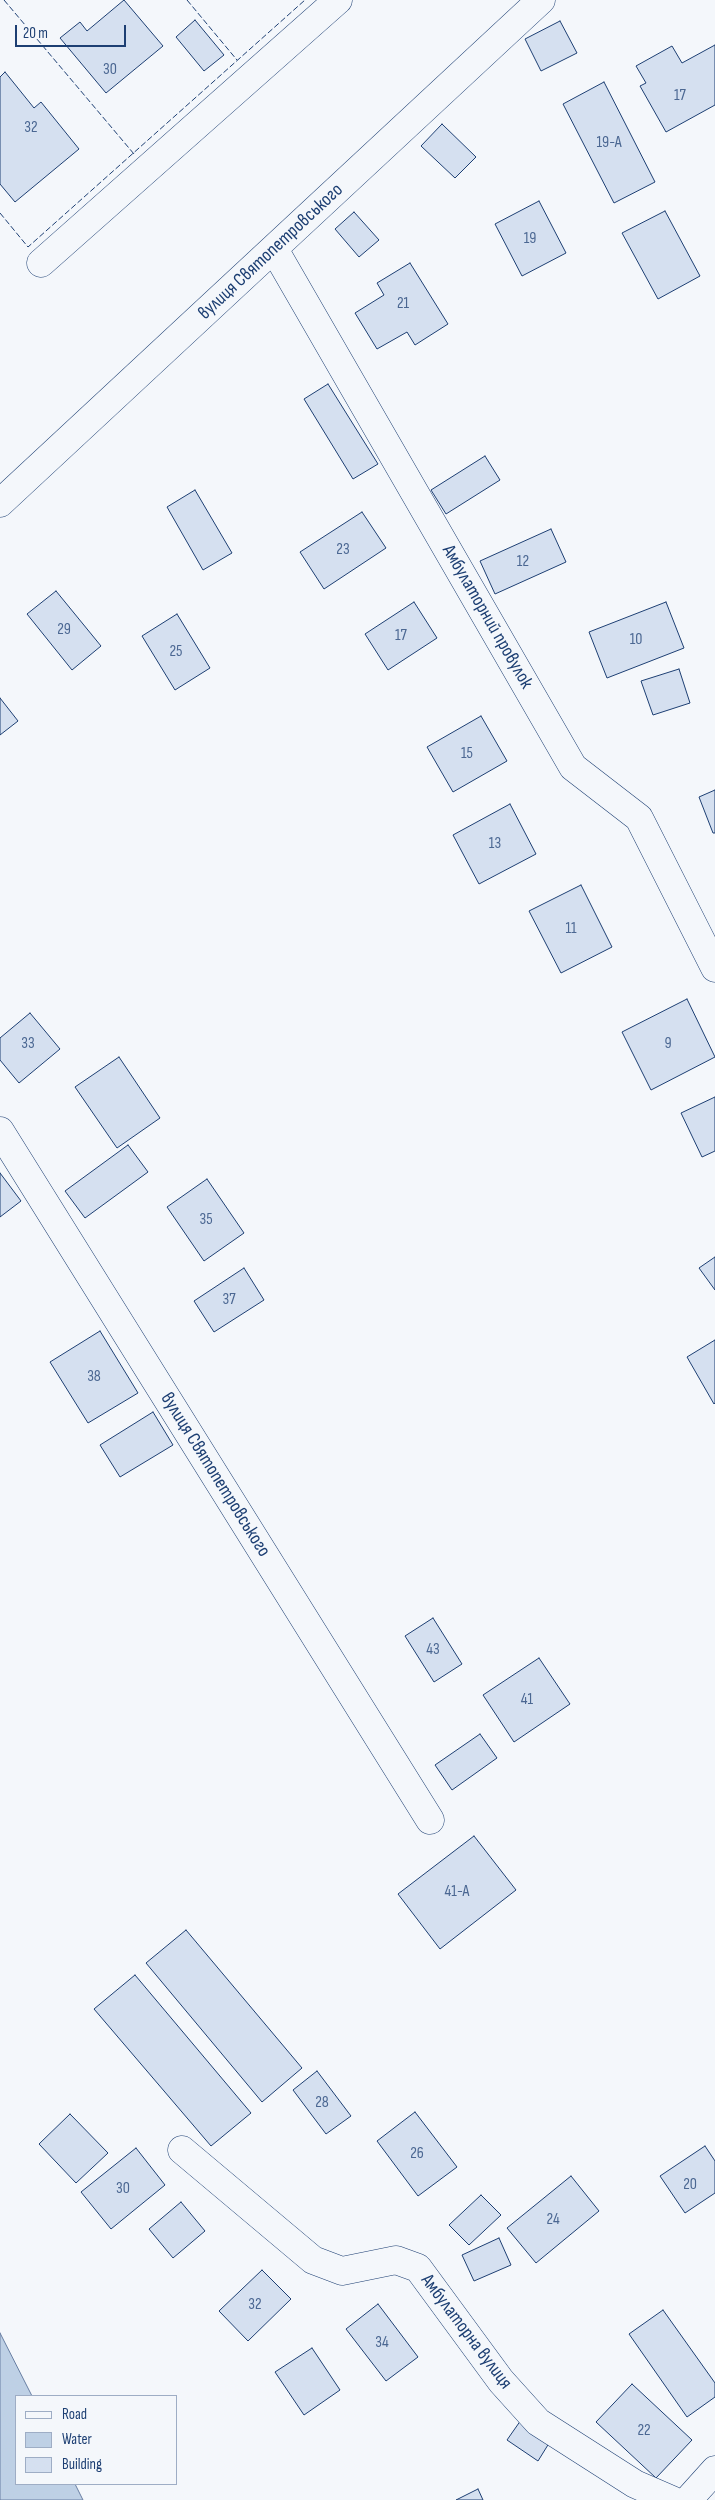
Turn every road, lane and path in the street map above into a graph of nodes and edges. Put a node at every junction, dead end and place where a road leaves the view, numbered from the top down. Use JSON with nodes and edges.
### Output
{"nodes":[{"id":1,"x":338,"y":0,"type":"edge"},
{"id":2,"x":541,"y":0,"type":"edge"},
{"id":3,"x":274,"y":250,"type":"junction"},
{"id":4,"x":41,"y":263,"type":"dead end"},
{"id":5,"x":0,"y":503,"type":"edge"},
{"id":6,"x":715,"y":968,"type":"edge"},
{"id":7,"x":0,"y":1131,"type":"edge"},
{"id":8,"x":430,"y":1820,"type":"dead end"},
{"id":9,"x":182,"y":2150,"type":"dead end"},
{"id":10,"x":715,"y":2470,"type":"edge"},
{"id":11,"x":672,"y":2500,"type":"edge"},
{"id":12,"x":688,"y":2500,"type":"edge"}],
"edges":[{"from":1,"to":4,"type":"street"},
{"from":2,"to":3,"type":"street","name":"вулиця Святопетровського"},
{"from":3,"to":5,"type":"street","name":"вулиця Святопетровського"},
{"from":3,"to":6,"type":"street","name":"Амбулаторний провулок"},
{"from":7,"to":8,"type":"street","name":"вулиця Святопетровського"},
{"from":9,"to":11,"type":"street","name":"Амбулаторна вулиця"},
{"from":10,"to":12,"type":"street"}]}
